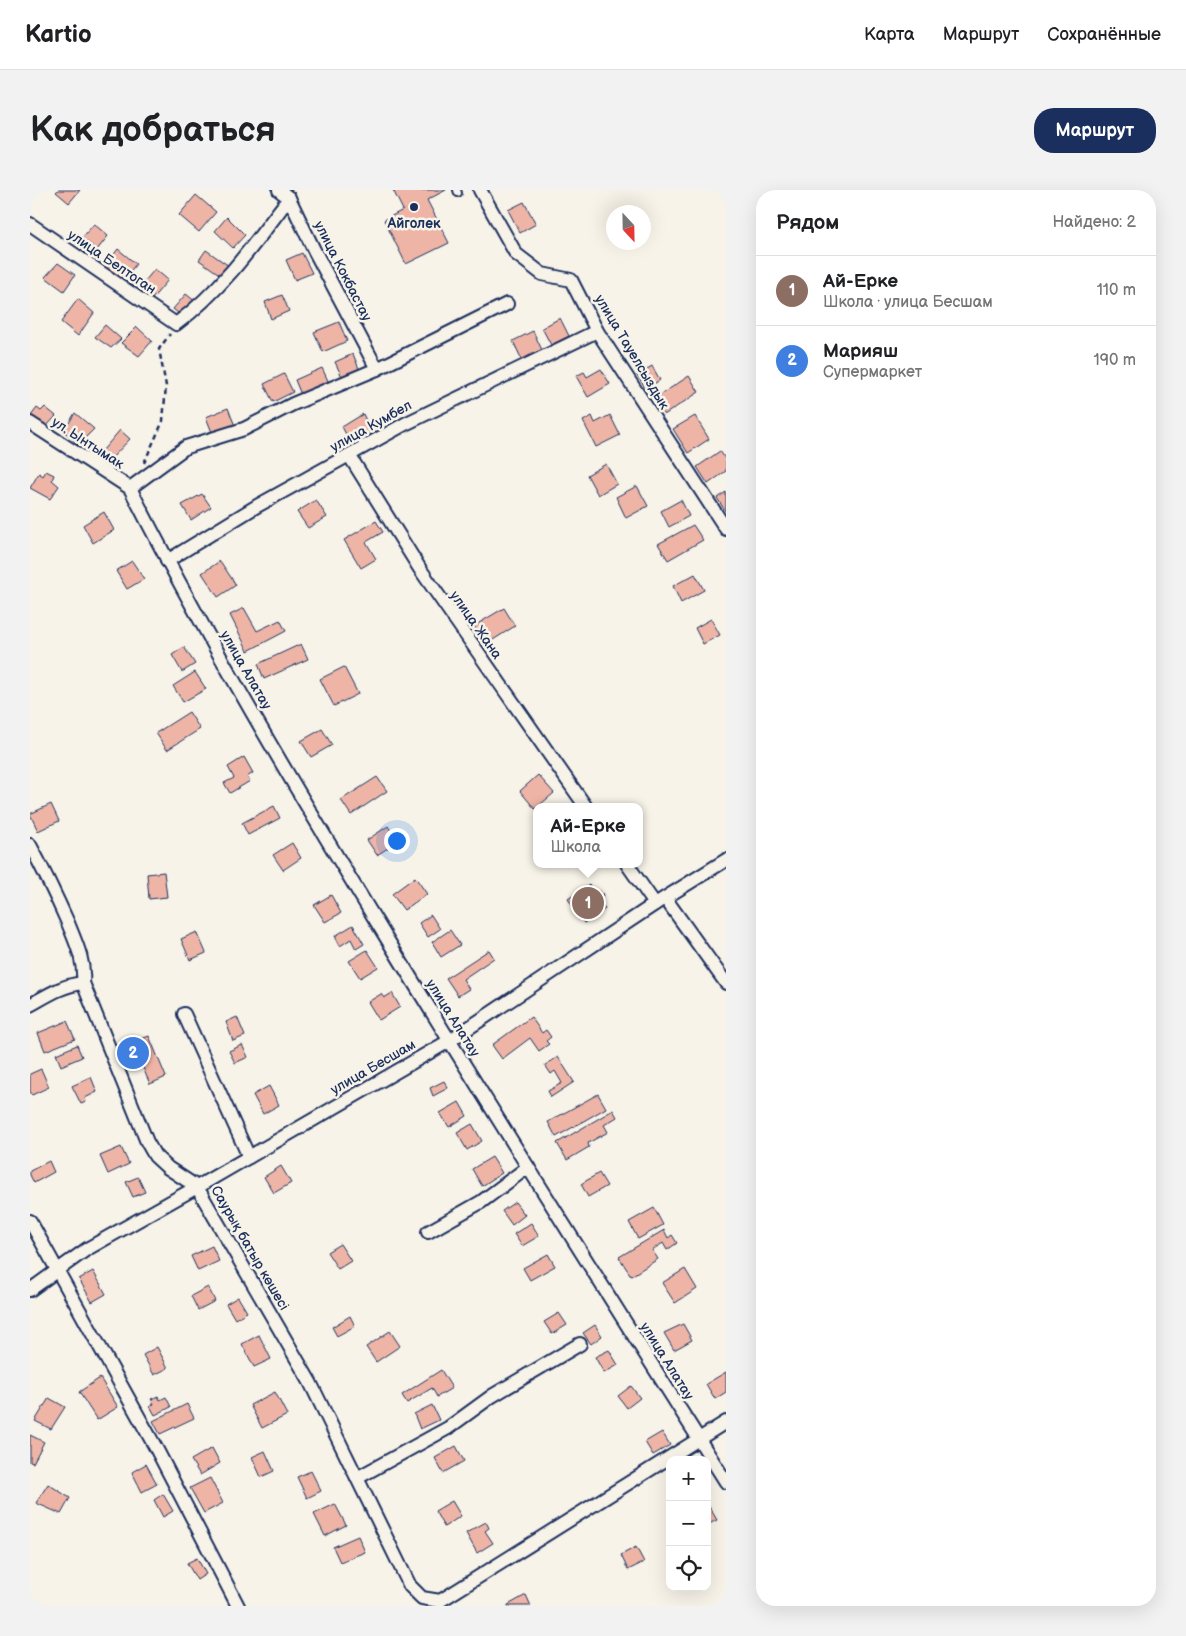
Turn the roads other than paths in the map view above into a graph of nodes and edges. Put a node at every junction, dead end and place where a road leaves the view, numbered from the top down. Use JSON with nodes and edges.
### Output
{"nodes":[{"id":1,"x":480,"y":190,"type":"edge"},
{"id":2,"x":284,"y":194,"type":"edge"},
{"id":3,"x":30,"y":224,"type":"edge"},
{"id":4,"x":507,"y":304,"type":"dead end"},
{"id":5,"x":597,"y":331,"type":"junction"},
{"id":6,"x":377,"y":369,"type":"junction"},
{"id":7,"x":30,"y":423,"type":"edge"},
{"id":8,"x":349,"y":455,"type":"junction"},
{"id":9,"x":130,"y":488,"type":"junction"},
{"id":10,"x":726,"y":529,"type":"edge"},
{"id":11,"x":167,"y":561,"type":"junction"},
{"id":12,"x":583,"y":803,"type":"edge"},
{"id":13,"x":30,"y":845,"type":"edge"},
{"id":14,"x":726,"y":860,"type":"edge"},
{"id":15,"x":631,"y":868,"type":"edge"},
{"id":16,"x":660,"y":901,"type":"junction"},
{"id":17,"x":726,"y":982,"type":"edge"},
{"id":18,"x":83,"y":983,"type":"junction"},
{"id":19,"x":30,"y":1005,"type":"edge"},
{"id":20,"x":184,"y":1014,"type":"dead end"},
{"id":21,"x":449,"y":1041,"type":"junction"},
{"id":22,"x":248,"y":1157,"type":"junction"},
{"id":23,"x":528,"y":1167,"type":"junction"},
{"id":24,"x":197,"y":1187,"type":"junction"},
{"id":25,"x":30,"y":1221,"type":"edge"},
{"id":26,"x":428,"y":1232,"type":"dead end"},
{"id":27,"x":57,"y":1271,"type":"junction"},
{"id":28,"x":30,"y":1290,"type":"edge"},
{"id":29,"x":580,"y":1344,"type":"dead end"},
{"id":30,"x":726,"y":1422,"type":"edge"},
{"id":31,"x":698,"y":1438,"type":"junction"},
{"id":32,"x":357,"y":1478,"type":"junction"},
{"id":33,"x":726,"y":1482,"type":"edge"},
{"id":34,"x":419,"y":1602,"type":"edge"},
{"id":35,"x":441,"y":1603,"type":"edge"},
{"id":36,"x":238,"y":1606,"type":"edge"}],
"edges":[{"from":1,"to":5,"type":"street","name":"улица Тауелсыздык"},
{"from":2,"to":3,"type":"street","name":"улица Белтоган"},
{"from":2,"to":6,"type":"street","name":"улица Кокбастау"},
{"from":4,"to":6,"type":"street"},
{"from":5,"to":8,"type":"street","name":"улица Кумбел"},
{"from":5,"to":10,"type":"street","name":"улица Тауелсыздык"},
{"from":6,"to":9,"type":"street"},
{"from":7,"to":9,"type":"street","name":"ул. Ынтымак"},
{"from":8,"to":11,"type":"street","name":"улица Кумбел"},
{"from":8,"to":12,"type":"street","name":"улица Жана"},
{"from":9,"to":11,"type":"street","name":"улица Алатау"},
{"from":11,"to":21,"type":"street","name":"улица Алатау"},
{"from":13,"to":18,"type":"street","name":"Саурық батыр көшесі"},
{"from":14,"to":16,"type":"street","name":"улица Бесшам"},
{"from":15,"to":16,"type":"street"},
{"from":16,"to":17,"type":"street"},
{"from":16,"to":21,"type":"street","name":"улица Бесшам"},
{"from":18,"to":19,"type":"street"},
{"from":18,"to":24,"type":"street","name":"Саурық батыр көшесі"},
{"from":20,"to":22,"type":"street"},
{"from":21,"to":22,"type":"street","name":"улица Бесшам"},
{"from":21,"to":23,"type":"street","name":"улица Алатау"},
{"from":22,"to":24,"type":"street","name":"улица Бесшам"},
{"from":23,"to":26,"type":"street"},
{"from":23,"to":31,"type":"street","name":"улица Алатау"},
{"from":24,"to":27,"type":"street","name":"улица Бесшам"},
{"from":24,"to":32,"type":"street","name":"Саурық батыр көшесі"},
{"from":25,"to":27,"type":"street"},
{"from":27,"to":28,"type":"street","name":"улица Бесшам"},
{"from":27,"to":36,"type":"street"},
{"from":29,"to":32,"type":"street"},
{"from":30,"to":31,"type":"street"},
{"from":31,"to":33,"type":"street","name":"улица Алатау"},
{"from":31,"to":35,"type":"street"},
{"from":32,"to":34,"type":"street","name":"Саурық батыр көшесі"},
{"from":34,"to":35,"type":"street","name":"Саурық батыр көшесі"}]}
